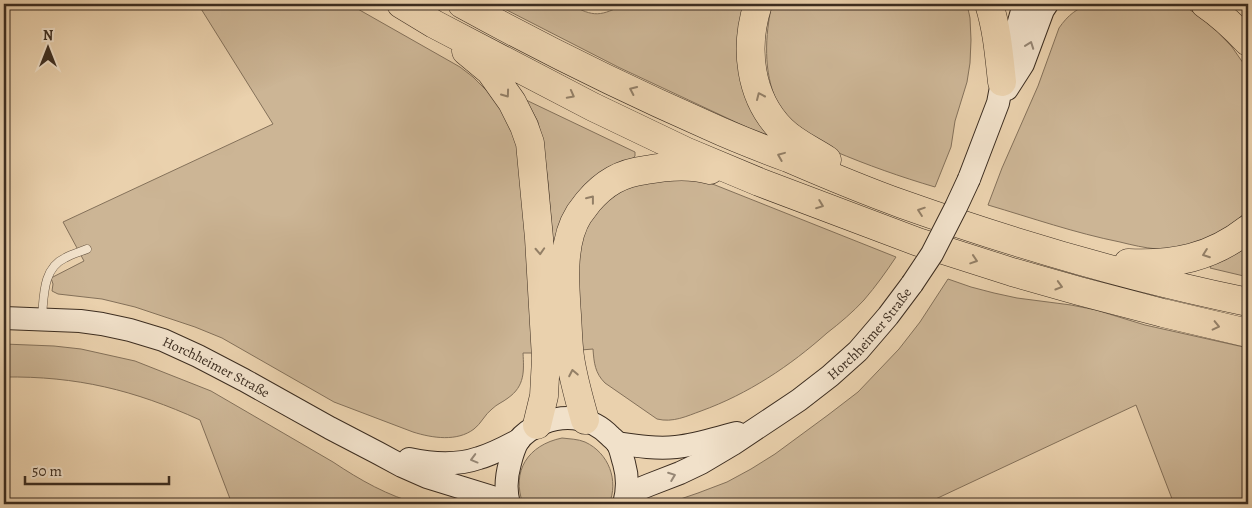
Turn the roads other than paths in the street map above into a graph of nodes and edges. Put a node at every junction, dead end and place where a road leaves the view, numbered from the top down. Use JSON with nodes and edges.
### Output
{"nodes":[{"id":1,"x":400,"y":4,"type":"edge"},
{"id":2,"x":462,"y":4,"type":"edge"},
{"id":3,"x":758,"y":4,"type":"edge"},
{"id":4,"x":989,"y":4,"type":"edge"},
{"id":5,"x":1024,"y":4,"type":"edge"},
{"id":6,"x":1047,"y":4,"type":"edge"},
{"id":7,"x":1205,"y":4,"type":"edge"},
{"id":8,"x":434,"y":24,"type":"junction"},
{"id":9,"x":1248,"y":42,"type":"edge"},
{"id":10,"x":1000,"y":92,"type":"junction"},
{"id":11,"x":759,"y":182,"type":"junction"},
{"id":12,"x":875,"y":194,"type":"junction"},
{"id":13,"x":1248,"y":229,"type":"edge"},
{"id":14,"x":87,"y":249,"type":"dead end"},
{"id":15,"x":1085,"y":262,"type":"junction"},
{"id":16,"x":1248,"y":302,"type":"edge"},
{"id":17,"x":4,"y":318,"type":"edge"},
{"id":18,"x":42,"y":319,"type":"junction"},
{"id":19,"x":1248,"y":333,"type":"edge"},
{"id":20,"x":585,"y":420,"type":"junction"},
{"id":21,"x":758,"y":428,"type":"junction"},
{"id":22,"x":528,"y":433,"type":"junction"},
{"id":23,"x":617,"y":443,"type":"junction"},
{"id":24,"x":378,"y":453,"type":"junction"},
{"id":25,"x":626,"y":499,"type":"edge"},
{"id":26,"x":509,"y":503,"type":"edge"}],
"edges":[{"from":1,"to":8,"type":"highway"},
{"from":12,"to":2,"type":"highway","one_way":true},
{"from":12,"to":3,"type":"highway","one_way":true},
{"from":4,"to":10,"type":"highway"},
{"from":5,"to":10,"type":"main road","name":"Horchheimer Straße"},
{"from":10,"to":6,"type":"main road","name":"Horchheimer Straße","one_way":true},
{"from":7,"to":9,"type":"highway"},
{"from":8,"to":11,"type":"highway","one_way":true},
{"from":8,"to":22,"type":"highway","one_way":true},
{"from":10,"to":21,"type":"main road","name":"Horchheimer Straße","bridge":true},
{"from":11,"to":19,"type":"highway","one_way":true},
{"from":20,"to":11,"type":"highway","one_way":true},
{"from":15,"to":12,"type":"highway","one_way":true},
{"from":13,"to":15,"type":"highway","one_way":true},
{"from":14,"to":18,"type":"lane"},
{"from":15,"to":16,"type":"highway"},
{"from":17,"to":18,"type":"main road","name":"Horchheimer Straße"},
{"from":18,"to":24,"type":"main road","name":"Horchheimer Straße"},
{"from":20,"to":22,"type":"main road","name":"Horchheimer Straße"},
{"from":20,"to":23,"type":"main road"},
{"from":21,"to":23,"type":"main road","name":"Horchheimer Straße"},
{"from":25,"to":21,"type":"main road","name":"Horchheimer Straße","one_way":true},
{"from":22,"to":24,"type":"main road","name":"Horchheimer Straße","one_way":true},
{"from":22,"to":26,"type":"main road"},
{"from":23,"to":25,"type":"main road"},
{"from":24,"to":26,"type":"main road","name":"Horchheimer Straße"}]}
